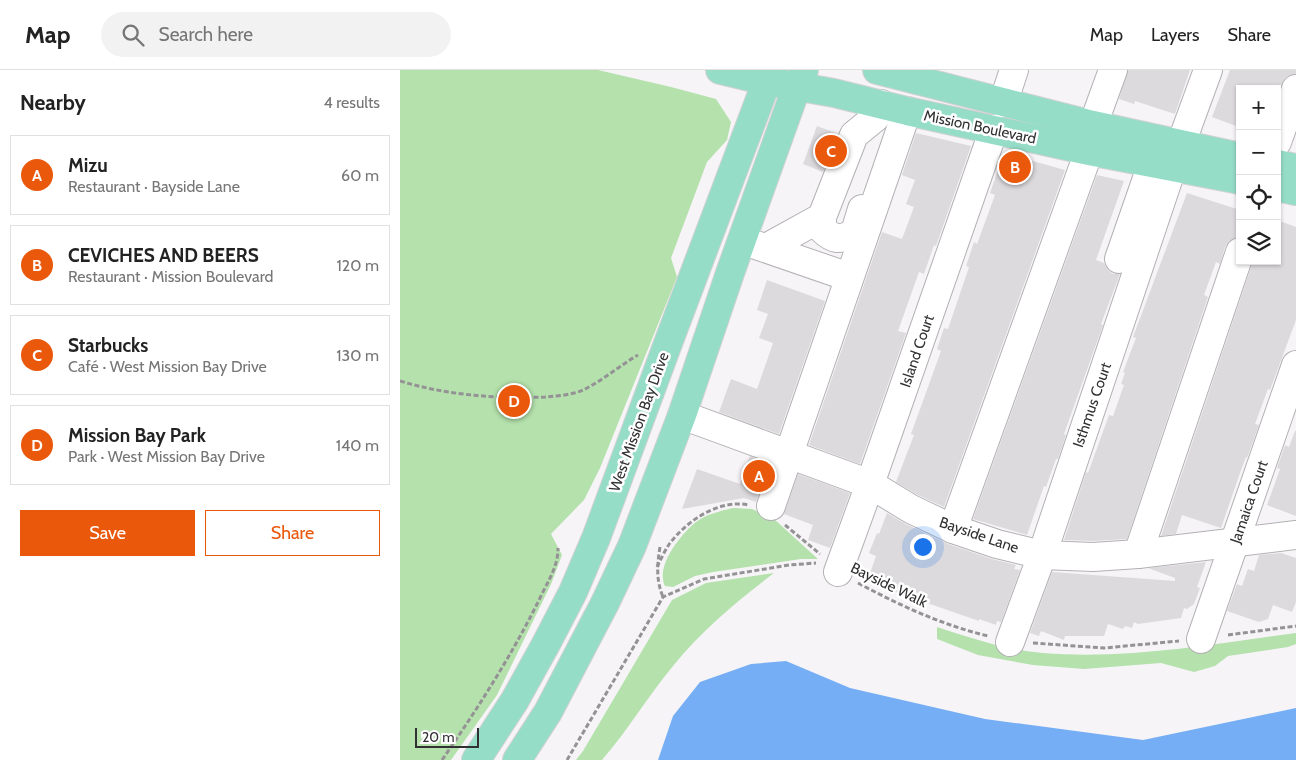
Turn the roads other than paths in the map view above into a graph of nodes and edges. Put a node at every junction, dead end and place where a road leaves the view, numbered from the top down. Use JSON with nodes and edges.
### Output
{"nodes":[{"id":1,"x":720,"y":70,"type":"edge"},
{"id":2,"x":877,"y":70,"type":"edge"},
{"id":3,"x":1014,"y":70,"type":"edge"},
{"id":4,"x":1113,"y":70,"type":"edge"},
{"id":5,"x":1208,"y":70,"type":"edge"},
{"id":6,"x":768,"y":75,"type":"edge"},
{"id":7,"x":919,"y":75,"type":"edge"},
{"id":8,"x":801,"y":78,"type":"edge"},
{"id":9,"x":1296,"y":89,"type":"edge"},
{"id":10,"x":1003,"y":102,"type":"junction"},
{"id":11,"x":879,"y":111,"type":"junction"},
{"id":12,"x":907,"y":111,"type":"junction"},
{"id":13,"x":994,"y":129,"type":"junction"},
{"id":14,"x":1281,"y":131,"type":"edge"},
{"id":15,"x":1091,"y":138,"type":"junction"},
{"id":16,"x":1236,"y":156,"type":"edge"},
{"id":17,"x":1169,"y":159,"type":"junction"},
{"id":18,"x":1281,"y":165,"type":"edge"},
{"id":19,"x":1296,"y":168,"type":"edge"},
{"id":20,"x":1236,"y":179,"type":"edge"},
{"id":21,"x":1281,"y":188,"type":"edge"},
{"id":22,"x":1296,"y":191,"type":"edge"},
{"id":23,"x":822,"y":217,"type":"junction"},
{"id":24,"x":754,"y":244,"type":"junction"},
{"id":25,"x":1119,"y":258,"type":"dead end"},
{"id":26,"x":1236,"y":264,"type":"edge"},
{"id":27,"x":850,"y":277,"type":"junction"},
{"id":28,"x":1296,"y":365,"type":"edge"},
{"id":29,"x":682,"y":415,"type":"junction"},
{"id":30,"x":789,"y":453,"type":"junction"},
{"id":31,"x":870,"y":484,"type":"junction"},
{"id":32,"x":768,"y":511,"type":"road end"},
{"id":33,"x":953,"y":529,"type":"junction"},
{"id":34,"x":1296,"y":535,"type":"edge"},
{"id":35,"x":596,"y":538,"type":"junction"},
{"id":36,"x":1236,"y":543,"type":"junction"},
{"id":37,"x":1138,"y":554,"type":"junction"},
{"id":38,"x":1042,"y":555,"type":"junction"},
{"id":39,"x":838,"y":572,"type":"road end"},
{"id":40,"x":605,"y":603,"type":"junction"},
{"id":41,"x":1201,"y":639,"type":"road end"},
{"id":42,"x":1010,"y":642,"type":"road end"},
{"id":43,"x":476,"y":760,"type":"edge"},
{"id":44,"x":517,"y":760,"type":"edge"}],
"edges":[{"from":1,"to":6,"type":"main road","name":"Mission Boulevard"},
{"from":2,"to":7,"type":"main road","name":"Mission Boulevard"},
{"from":3,"to":10,"type":"street"},
{"from":4,"to":15,"type":"street"},
{"from":5,"to":17,"type":"street","name":"Isthmus Court"},
{"from":6,"to":8,"type":"main road","name":"Mission Boulevard"},
{"from":6,"to":35,"type":"main road","name":"West Mission Bay Drive"},
{"from":7,"to":10,"type":"main road","name":"Mission Boulevard"},
{"from":8,"to":11,"type":"main road","name":"Mission Boulevard"},
{"from":8,"to":24,"type":"main road"},
{"from":9,"to":14,"type":"street"},
{"from":10,"to":15,"type":"main road","name":"Mission Boulevard"},
{"from":11,"to":12,"type":"main road","name":"Mission Boulevard"},
{"from":11,"to":23,"type":"street"},
{"from":11,"to":23,"type":"street"},
{"from":12,"to":13,"type":"main road","name":"Mission Boulevard"},
{"from":12,"to":27,"type":"street"},
{"from":13,"to":15,"type":"main road","name":"Mission Boulevard"},
{"from":13,"to":31,"type":"street","name":"Island Court"},
{"from":15,"to":17,"type":"main road","name":"Mission Boulevard"},
{"from":15,"to":33,"type":"street"},
{"from":16,"to":17,"type":"main road","name":"Mission Boulevard"},
{"from":17,"to":20,"type":"main road","name":"Mission Boulevard"},
{"from":17,"to":25,"type":"street"},
{"from":17,"to":38,"type":"street","name":"Isthmus Court"},
{"from":18,"to":19,"type":"main road"},
{"from":21,"to":22,"type":"main road"},
{"from":23,"to":24,"type":"street"},
{"from":24,"to":27,"type":"street"},
{"from":24,"to":29,"type":"main road"},
{"from":26,"to":37,"type":"street"},
{"from":27,"to":30,"type":"street"},
{"from":28,"to":36,"type":"street","name":"Jamaica Court"},
{"from":29,"to":30,"type":"street","name":"Bayside Lane"},
{"from":29,"to":40,"type":"main road"},
{"from":30,"to":31,"type":"street","name":"Bayside Lane"},
{"from":30,"to":32,"type":"street"},
{"from":31,"to":33,"type":"street","name":"Bayside Lane"},
{"from":31,"to":39,"type":"street","name":"Island Court"},
{"from":33,"to":38,"type":"street","name":"Bayside Lane"},
{"from":34,"to":36,"type":"street","name":"Bayside Lane"},
{"from":35,"to":40,"type":"main road"},
{"from":35,"to":43,"type":"main road","name":"West Mission Bay Drive"},
{"from":36,"to":37,"type":"street","name":"Bayside Lane"},
{"from":36,"to":41,"type":"street","name":"Jamaica Court"},
{"from":37,"to":38,"type":"street","name":"Bayside Lane"},
{"from":38,"to":42,"type":"street","name":"Isthmus Court"},
{"from":40,"to":44,"type":"main road"}]}
